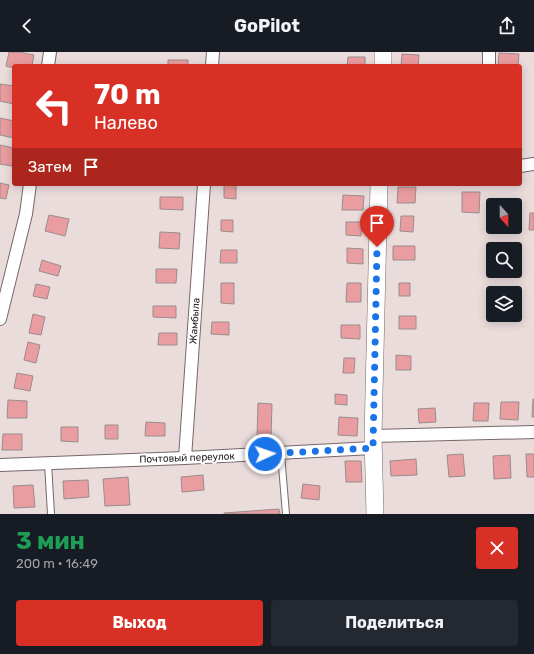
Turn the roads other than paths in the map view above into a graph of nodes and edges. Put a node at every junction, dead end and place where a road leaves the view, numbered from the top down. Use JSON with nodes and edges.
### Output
{"nodes":[{"id":1,"x":50,"y":52,"type":"edge"},
{"id":2,"x":213,"y":52,"type":"edge"},
{"id":3,"x":383,"y":52,"type":"edge"},
{"id":4,"x":489,"y":52,"type":"edge"},
{"id":5,"x":48,"y":64,"type":"edge"},
{"id":6,"x":212,"y":64,"type":"edge"},
{"id":7,"x":383,"y":64,"type":"edge"},
{"id":8,"x":488,"y":64,"type":"edge"},
{"id":9,"x":534,"y":164,"type":"edge"},
{"id":10,"x":522,"y":166,"type":"edge"},
{"id":11,"x":30,"y":186,"type":"edge"},
{"id":12,"x":204,"y":186,"type":"edge"},
{"id":13,"x":378,"y":186,"type":"edge"},
{"id":14,"x":0,"y":319,"type":"edge"},
{"id":15,"x":534,"y":432,"type":"edge"},
{"id":16,"x":373,"y":442,"type":"junction"},
{"id":17,"x":281,"y":454,"type":"junction"},
{"id":18,"x":186,"y":458,"type":"junction"},
{"id":19,"x":48,"y":463,"type":"junction"},
{"id":20,"x":0,"y":465,"type":"edge"},
{"id":21,"x":51,"y":514,"type":"edge"},
{"id":22,"x":286,"y":514,"type":"edge"},
{"id":23,"x":375,"y":514,"type":"edge"}],
"edges":[{"from":1,"to":5,"type":"street"},
{"from":2,"to":6,"type":"street"},
{"from":3,"to":7,"type":"street"},
{"from":4,"to":8,"type":"street"},
{"from":9,"to":10,"type":"street"},
{"from":11,"to":14,"type":"street"},
{"from":12,"to":18,"type":"street","name":"Жамбыла"},
{"from":13,"to":16,"type":"street"},
{"from":15,"to":16,"type":"street","name":"Почтовый переулок"},
{"from":16,"to":17,"type":"street","name":"Почтовый переулок"},
{"from":16,"to":23,"type":"street"},
{"from":17,"to":18,"type":"street","name":"Почтовый переулок"},
{"from":17,"to":22,"type":"lane"},
{"from":18,"to":19,"type":"street","name":"Почтовый переулок"},
{"from":19,"to":20,"type":"street","name":"Почтовый переулок"},
{"from":19,"to":21,"type":"lane"}]}
